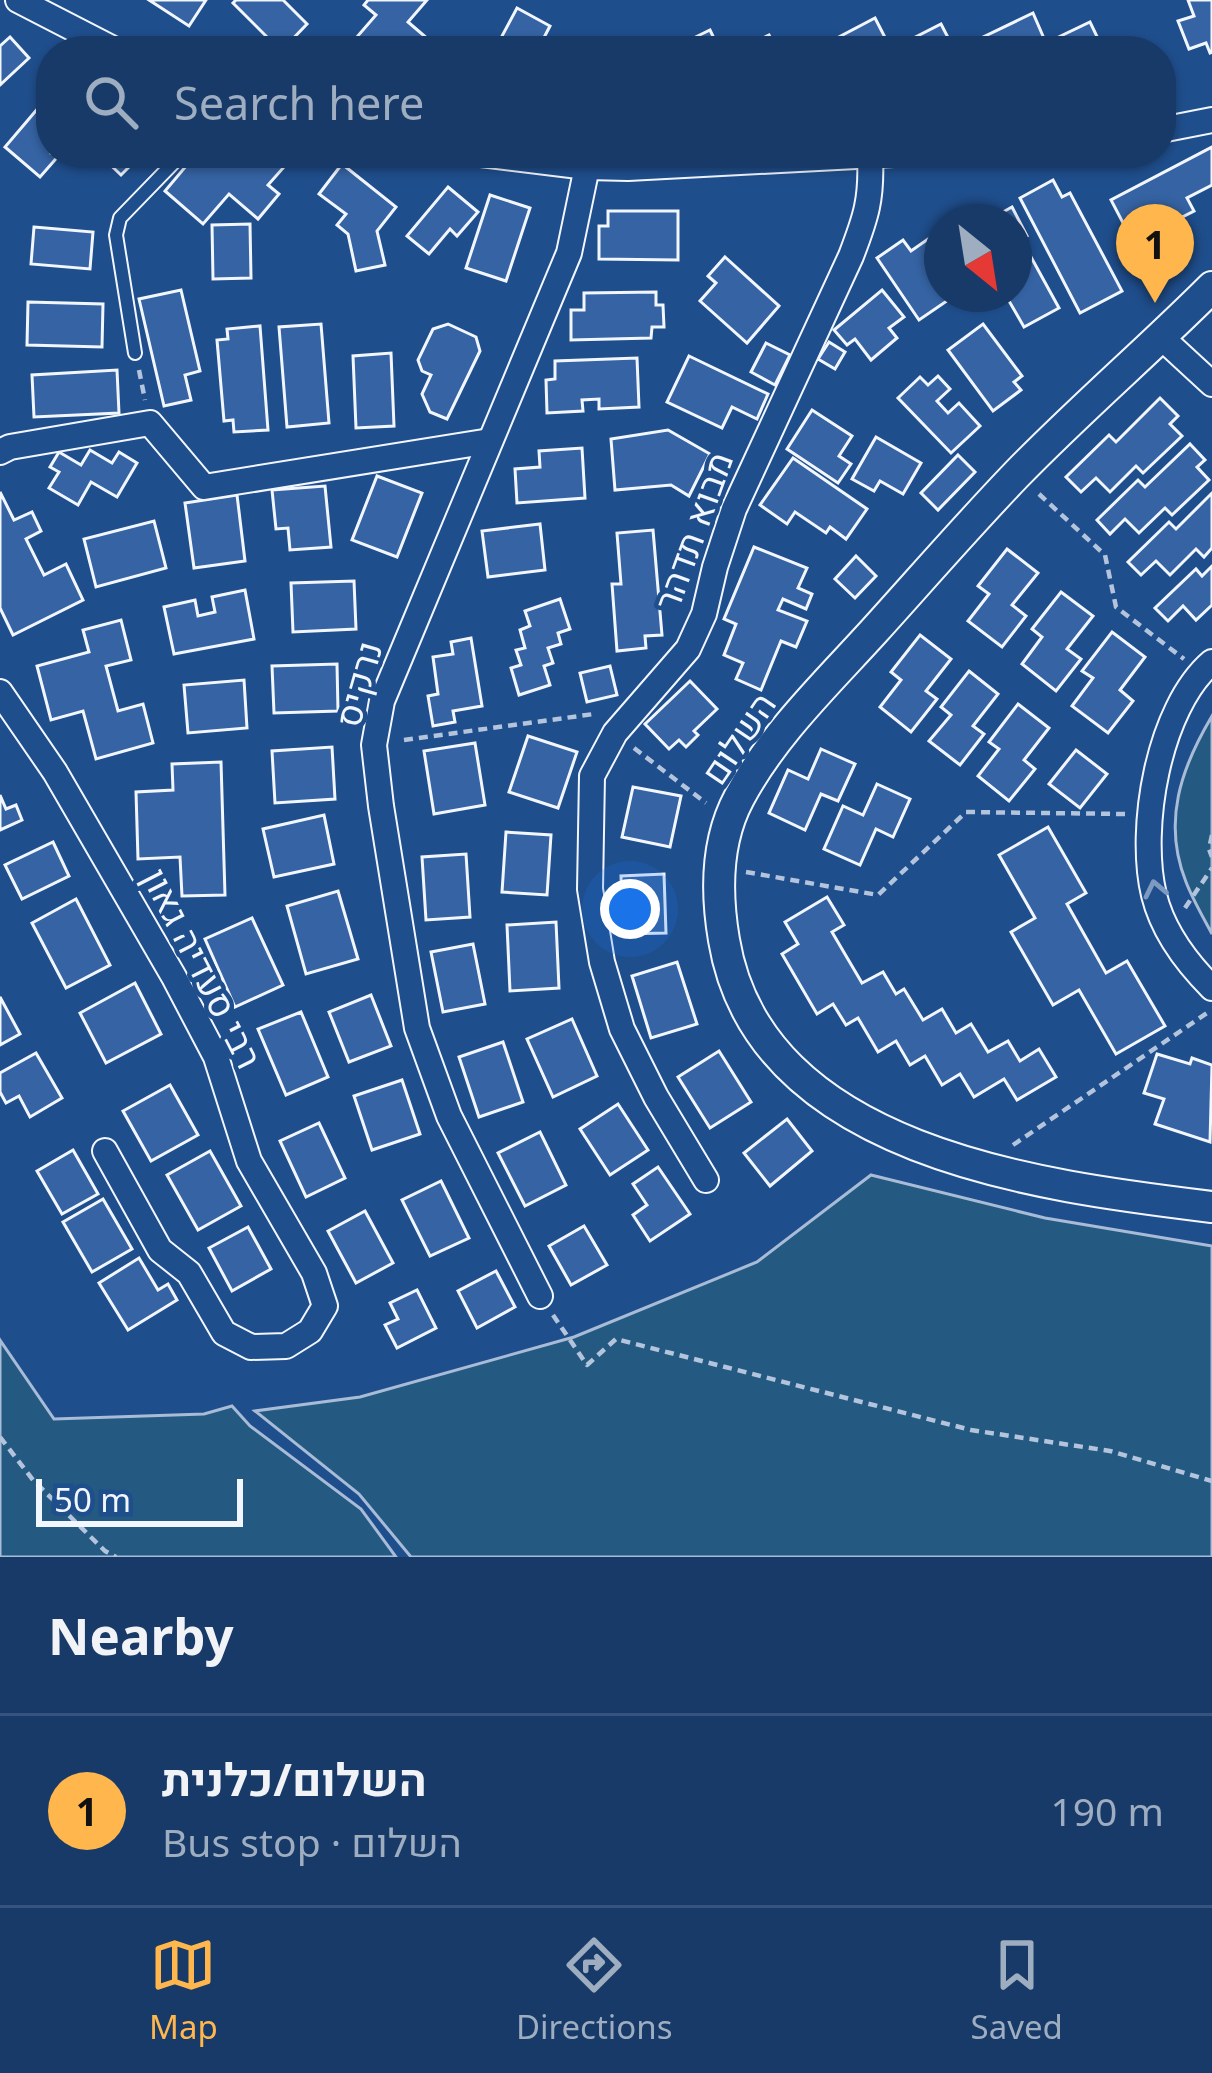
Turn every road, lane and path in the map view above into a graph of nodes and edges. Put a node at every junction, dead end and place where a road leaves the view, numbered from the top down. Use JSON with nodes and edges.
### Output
{"nodes":[{"id":1,"x":22,"y":1,"type":"edge"},
{"id":2,"x":88,"y":36,"type":"edge"},
{"id":3,"x":1212,"y":120,"type":"edge"},
{"id":4,"x":1176,"y":127,"type":"edge"},
{"id":5,"x":168,"y":168,"type":"edge"},
{"id":6,"x":587,"y":168,"type":"edge"},
{"id":7,"x":870,"y":168,"type":"edge"},
{"id":8,"x":1212,"y":287,"type":"edge"},
{"id":9,"x":1161,"y":337,"type":"junction"},
{"id":10,"x":135,"y":353,"type":"joint"},
{"id":11,"x":1212,"y":384,"type":"edge"},
{"id":12,"x":150,"y":423,"type":"junction"},
{"id":13,"x":490,"y":441,"type":"junction"},
{"id":14,"x":0,"y":452,"type":"edge"},
{"id":15,"x":1017,"y":474,"type":"junction"},
{"id":16,"x":1206,"y":667,"type":"edge"},
{"id":17,"x":0,"y":692,"type":"edge"},
{"id":18,"x":636,"y":708,"type":"junction"},
{"id":19,"x":615,"y":734,"type":"junction"},
{"id":20,"x":374,"y":745,"type":"junction"},
{"id":21,"x":1149,"y":814,"type":"junction"},
{"id":22,"x":730,"y":821,"type":"junction"},
{"id":23,"x":1212,"y":835,"type":"edge"},
{"id":24,"x":1212,"y":857,"type":"edge"},
{"id":25,"x":721,"y":868,"type":"junction"},
{"id":26,"x":1212,"y":868,"type":"edge"},
{"id":27,"x":1171,"y":939,"type":"junction"},
{"id":28,"x":1212,"y":988,"type":"edge"},
{"id":29,"x":1212,"y":1010,"type":"edge"},
{"id":30,"x":105,"y":1151,"type":"dead end"},
{"id":31,"x":982,"y":1167,"type":"junction"},
{"id":32,"x":706,"y":1180,"type":"dead end"},
{"id":33,"x":1212,"y":1207,"type":"edge"},
{"id":34,"x":539,"y":1296,"type":"joint"},
{"id":35,"x":0,"y":1436,"type":"edge"},
{"id":36,"x":1212,"y":1481,"type":"edge"},
{"id":37,"x":116,"y":1557,"type":"edge"}],
"edges":[{"from":1,"to":2,"type":"street"},
{"from":3,"to":4,"type":"street"},
{"from":5,"to":10,"type":"lane"},
{"from":6,"to":13,"type":"street","name":"נרקיס"},
{"from":7,"to":18,"type":"street","name":"מבוא תדהר"},
{"from":8,"to":9,"type":"street","name":"השלום"},
{"from":9,"to":11,"type":"street"},
{"from":9,"to":15,"type":"street","name":"השלום"},
{"from":10,"to":12,"type":"path"},
{"from":12,"to":13,"type":"street"},
{"from":12,"to":14,"type":"street"},
{"from":13,"to":20,"type":"street","name":"נרקיס"},
{"from":15,"to":16,"type":"path"},
{"from":15,"to":22,"type":"street","name":"השלום"},
{"from":16,"to":21,"type":"street"},
{"from":17,"to":30,"type":"street","name":"רבי סעדיה גאון"},
{"from":18,"to":19,"type":"street","name":"מבוא תדהר"},
{"from":18,"to":20,"type":"path"},
{"from":19,"to":22,"type":"path"},
{"from":19,"to":32,"type":"street","name":"מבוא תדהר"},
{"from":20,"to":34,"type":"street","name":"נרקיס"},
{"from":21,"to":25,"type":"path"},
{"from":27,"to":21,"type":"street","one_way":true},
{"from":22,"to":25,"type":"street","name":"השלום"},
{"from":23,"to":24,"type":"path"},
{"from":25,"to":31,"type":"street","name":"השלום"},
{"from":26,"to":27,"type":"path"},
{"from":27,"to":28,"type":"street"},
{"from":29,"to":31,"type":"path"},
{"from":31,"to":33,"type":"street","name":"השלום"},
{"from":34,"to":36,"type":"path"},
{"from":35,"to":37,"type":"path"}]}
